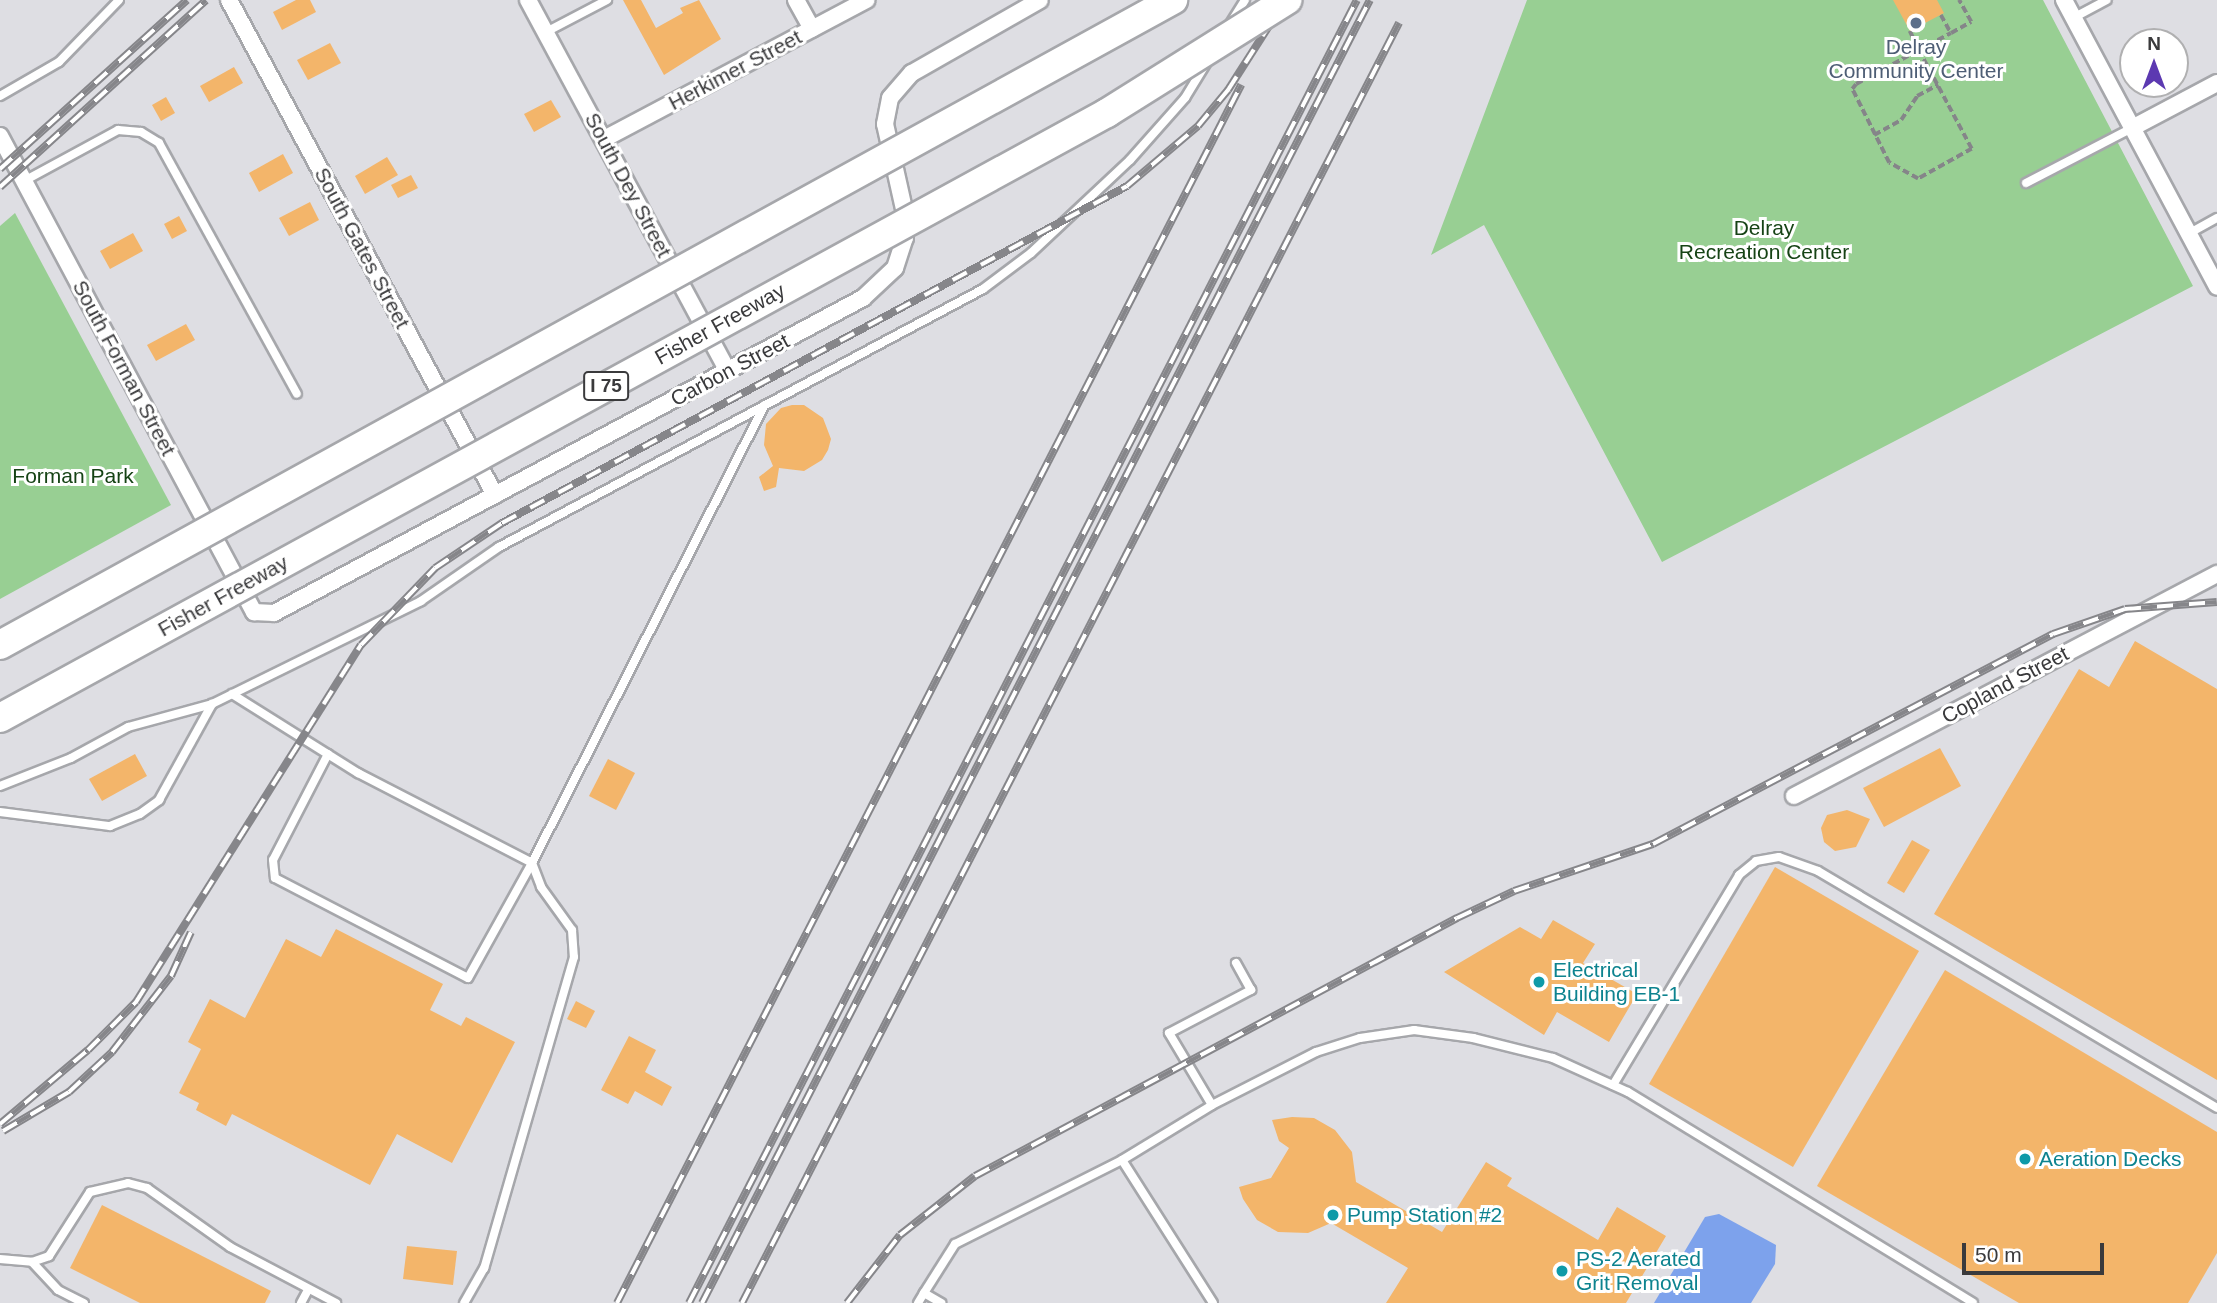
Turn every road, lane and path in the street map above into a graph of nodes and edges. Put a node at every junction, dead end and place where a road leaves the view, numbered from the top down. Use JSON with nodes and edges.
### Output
{"nodes":[{"id":1,"x":119,"y":0,"type":"edge"},
{"id":2,"x":229,"y":0,"type":"edge"},
{"id":3,"x":528,"y":0,"type":"edge"},
{"id":4,"x":607,"y":0,"type":"edge"},
{"id":5,"x":796,"y":0,"type":"edge"},
{"id":6,"x":867,"y":0,"type":"edge"},
{"id":7,"x":1040,"y":0,"type":"edge"},
{"id":8,"x":1173,"y":0,"type":"edge"},
{"id":9,"x":1245,"y":0,"type":"edge"},
{"id":10,"x":1287,"y":0,"type":"edge"},
{"id":11,"x":1959,"y":0,"type":"edge"},
{"id":12,"x":2064,"y":0,"type":"edge"},
{"id":13,"x":2106,"y":0,"type":"edge"},
{"id":14,"x":1941,"y":15,"type":"dead end"},
{"id":15,"x":2073,"y":18,"type":"junction"},
{"id":16,"x":812,"y":29,"type":"junction"},
{"id":17,"x":545,"y":32,"type":"junction"},
{"id":18,"x":1910,"y":32,"type":"dead end"},
{"id":19,"x":1951,"y":33,"type":"junction"},
{"id":20,"x":1919,"y":50,"type":"junction"},
{"id":21,"x":2217,"y":83,"type":"edge"},
{"id":22,"x":1938,"y":85,"type":"junction"},
{"id":23,"x":0,"y":96,"type":"edge"},
{"id":24,"x":2132,"y":128,"type":"junction"},
{"id":25,"x":1874,"y":135,"type":"junction"},
{"id":26,"x":0,"y":136,"type":"edge"},
{"id":27,"x":604,"y":139,"type":"junction"},
{"id":28,"x":24,"y":181,"type":"junction"},
{"id":29,"x":2026,"y":183,"type":"dead end"},
{"id":30,"x":2217,"y":218,"type":"edge"},
{"id":31,"x":2188,"y":234,"type":"junction"},
{"id":32,"x":2217,"y":286,"type":"edge"},
{"id":33,"x":728,"y":371,"type":"junction"},
{"id":34,"x":298,"y":394,"type":"dead end"},
{"id":35,"x":764,"y":406,"type":"junction"},
{"id":36,"x":495,"y":495,"type":"junction"},
{"id":37,"x":2217,"y":574,"type":"edge"},
{"id":38,"x":247,"y":600,"type":"joint"},
{"id":39,"x":0,"y":645,"type":"edge"},
{"id":40,"x":232,"y":694,"type":"junction"},
{"id":41,"x":212,"y":704,"type":"junction"},
{"id":42,"x":0,"y":718,"type":"edge"},
{"id":43,"x":328,"y":754,"type":"junction"},
{"id":44,"x":0,"y":786,"type":"edge"},
{"id":45,"x":1794,"y":796,"type":"dead end"},
{"id":46,"x":0,"y":812,"type":"edge"},
{"id":47,"x":532,"y":863,"type":"junction"},
{"id":48,"x":1236,"y":963,"type":"dead end"},
{"id":49,"x":1613,"y":1085,"type":"junction"},
{"id":50,"x":1212,"y":1105,"type":"junction"},
{"id":51,"x":2217,"y":1108,"type":"edge"},
{"id":52,"x":1122,"y":1160,"type":"junction"},
{"id":53,"x":0,"y":1259,"type":"edge"},
{"id":54,"x":32,"y":1262,"type":"junction"},
{"id":55,"x":309,"y":1290,"type":"junction"},
{"id":56,"x":924,"y":1293,"type":"junction"},
{"id":57,"x":84,"y":1303,"type":"edge"},
{"id":58,"x":301,"y":1303,"type":"edge"},
{"id":59,"x":336,"y":1303,"type":"edge"},
{"id":60,"x":464,"y":1303,"type":"edge"},
{"id":61,"x":918,"y":1303,"type":"edge"},
{"id":62,"x":942,"y":1303,"type":"edge"},
{"id":63,"x":1213,"y":1303,"type":"edge"},
{"id":64,"x":1973,"y":1303,"type":"edge"}],
"edges":[{"from":1,"to":23,"type":"lane"},
{"from":2,"to":36,"type":"street","name":"South Gates Street"},
{"from":3,"to":17,"type":"street","name":"South Dey Street"},
{"from":4,"to":17,"type":"lane"},
{"from":5,"to":16,"type":"street"},
{"from":6,"to":16,"type":"street","name":"Herkimer Street"},
{"from":7,"to":33,"type":"street","name":"Carbon Street"},
{"from":8,"to":39,"type":"highway","bridge":true},
{"from":9,"to":35,"type":"lane"},
{"from":10,"to":42,"type":"highway","name":"Fisher Freeway","number":"I 75","bridge":true},
{"from":11,"to":19,"type":"path"},
{"from":12,"to":15,"type":"street"},
{"from":13,"to":15,"type":"lane"},
{"from":14,"to":19,"type":"path"},
{"from":15,"to":24,"type":"street"},
{"from":16,"to":27,"type":"street","name":"Herkimer Street"},
{"from":17,"to":27,"type":"street","name":"South Dey Street"},
{"from":18,"to":20,"type":"path"},
{"from":19,"to":20,"type":"path"},
{"from":20,"to":22,"type":"path"},
{"from":20,"to":25,"type":"path"},
{"from":21,"to":24,"type":"street"},
{"from":22,"to":25,"type":"path"},
{"from":22,"to":25,"type":"path"},
{"from":24,"to":29,"type":"lane"},
{"from":24,"to":31,"type":"street"},
{"from":26,"to":28,"type":"street","name":"South Forman Street"},
{"from":27,"to":33,"type":"street","name":"South Dey Street"},
{"from":28,"to":34,"type":"lane"},
{"from":28,"to":38,"type":"street","name":"South Forman Street"},
{"from":30,"to":31,"type":"lane"},
{"from":31,"to":32,"type":"street"},
{"from":33,"to":36,"type":"street","name":"Carbon Street"},
{"from":35,"to":40,"type":"lane"},
{"from":35,"to":47,"type":"lane"},
{"from":36,"to":38,"type":"street","name":"Carbon Street"},
{"from":37,"to":45,"type":"street","name":"Copland Street"},
{"from":40,"to":41,"type":"lane"},
{"from":40,"to":43,"type":"lane"},
{"from":41,"to":44,"type":"lane"},
{"from":41,"to":46,"type":"lane"},
{"from":43,"to":47,"type":"lane"},
{"from":43,"to":47,"type":"lane"},
{"from":47,"to":60,"type":"lane"},
{"from":48,"to":50,"type":"lane"},
{"from":49,"to":50,"type":"lane"},
{"from":49,"to":51,"type":"lane"},
{"from":49,"to":64,"type":"lane"},
{"from":50,"to":52,"type":"lane"},
{"from":52,"to":56,"type":"lane"},
{"from":52,"to":63,"type":"lane"},
{"from":53,"to":54,"type":"lane"},
{"from":54,"to":55,"type":"lane"},
{"from":54,"to":57,"type":"lane"},
{"from":55,"to":58,"type":"lane"},
{"from":55,"to":59,"type":"lane"},
{"from":56,"to":61,"type":"lane"},
{"from":56,"to":62,"type":"lane"}]}
